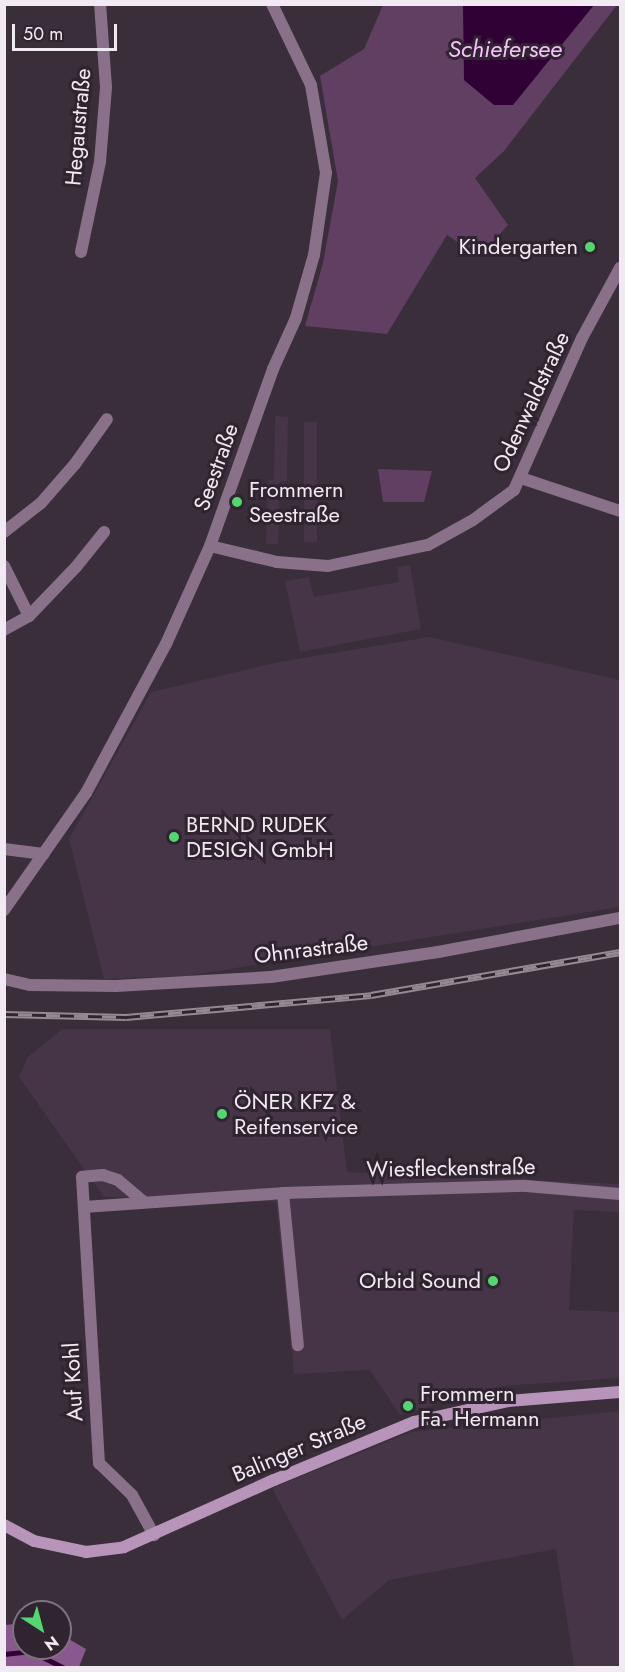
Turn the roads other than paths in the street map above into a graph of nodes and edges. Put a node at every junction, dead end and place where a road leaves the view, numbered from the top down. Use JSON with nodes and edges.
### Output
{"nodes":[{"id":1,"x":100,"y":4,"type":"edge"},
{"id":2,"x":272,"y":4,"type":"edge"},
{"id":3,"x":81,"y":252,"type":"dead end"},
{"id":4,"x":621,"y":268,"type":"edge"},
{"id":5,"x":107,"y":418,"type":"dead end"},
{"id":6,"x":521,"y":478,"type":"junction"},
{"id":7,"x":621,"y":511,"type":"edge"},
{"id":8,"x":4,"y":532,"type":"edge"},
{"id":9,"x":104,"y":532,"type":"dead end"},
{"id":10,"x":210,"y":546,"type":"junction"},
{"id":11,"x":4,"y":566,"type":"edge"},
{"id":12,"x":29,"y":616,"type":"junction"},
{"id":13,"x":4,"y":630,"type":"edge"},
{"id":14,"x":4,"y":849,"type":"edge"},
{"id":15,"x":44,"y":854,"type":"junction"},
{"id":16,"x":4,"y":910,"type":"edge"},
{"id":17,"x":621,"y":918,"type":"edge"},
{"id":18,"x":4,"y":979,"type":"edge"},
{"id":19,"x":283,"y":1192,"type":"junction"},
{"id":20,"x":621,"y":1194,"type":"edge"},
{"id":21,"x":144,"y":1202,"type":"junction"},
{"id":22,"x":84,"y":1207,"type":"junction"},
{"id":23,"x":298,"y":1346,"type":"dead end"},
{"id":24,"x":621,"y":1392,"type":"edge"},
{"id":25,"x":4,"y":1525,"type":"edge"},
{"id":26,"x":154,"y":1535,"type":"junction"}],
"edges":[{"from":1,"to":3,"type":"street","name":"Hegaustraße"},
{"from":2,"to":10,"type":"street","name":"Seestraße"},
{"from":4,"to":6,"type":"street","name":"Odenwaldstraße"},
{"from":5,"to":8,"type":"street"},
{"from":6,"to":7,"type":"street"},
{"from":6,"to":10,"type":"street","name":"Odenwaldstraße"},
{"from":9,"to":12,"type":"street"},
{"from":10,"to":15,"type":"street","name":"Seestraße"},
{"from":11,"to":12,"type":"street"},
{"from":12,"to":13,"type":"street"},
{"from":14,"to":15,"type":"street"},
{"from":15,"to":16,"type":"street","name":"Seestraße"},
{"from":17,"to":18,"type":"street","name":"Ohnrastraße"},
{"from":19,"to":20,"type":"street","name":"Wiesfleckenstraße"},
{"from":19,"to":21,"type":"street","name":"Wiesfleckenstraße"},
{"from":19,"to":23,"type":"street"},
{"from":21,"to":22,"type":"street","name":"Wiesfleckenstraße"},
{"from":21,"to":22,"type":"street"},
{"from":22,"to":26,"type":"street","name":"Auf Kohl"},
{"from":24,"to":26,"type":"main road","name":"Balinger Straße"},
{"from":25,"to":26,"type":"main road","name":"Balinger Straße"}]}
